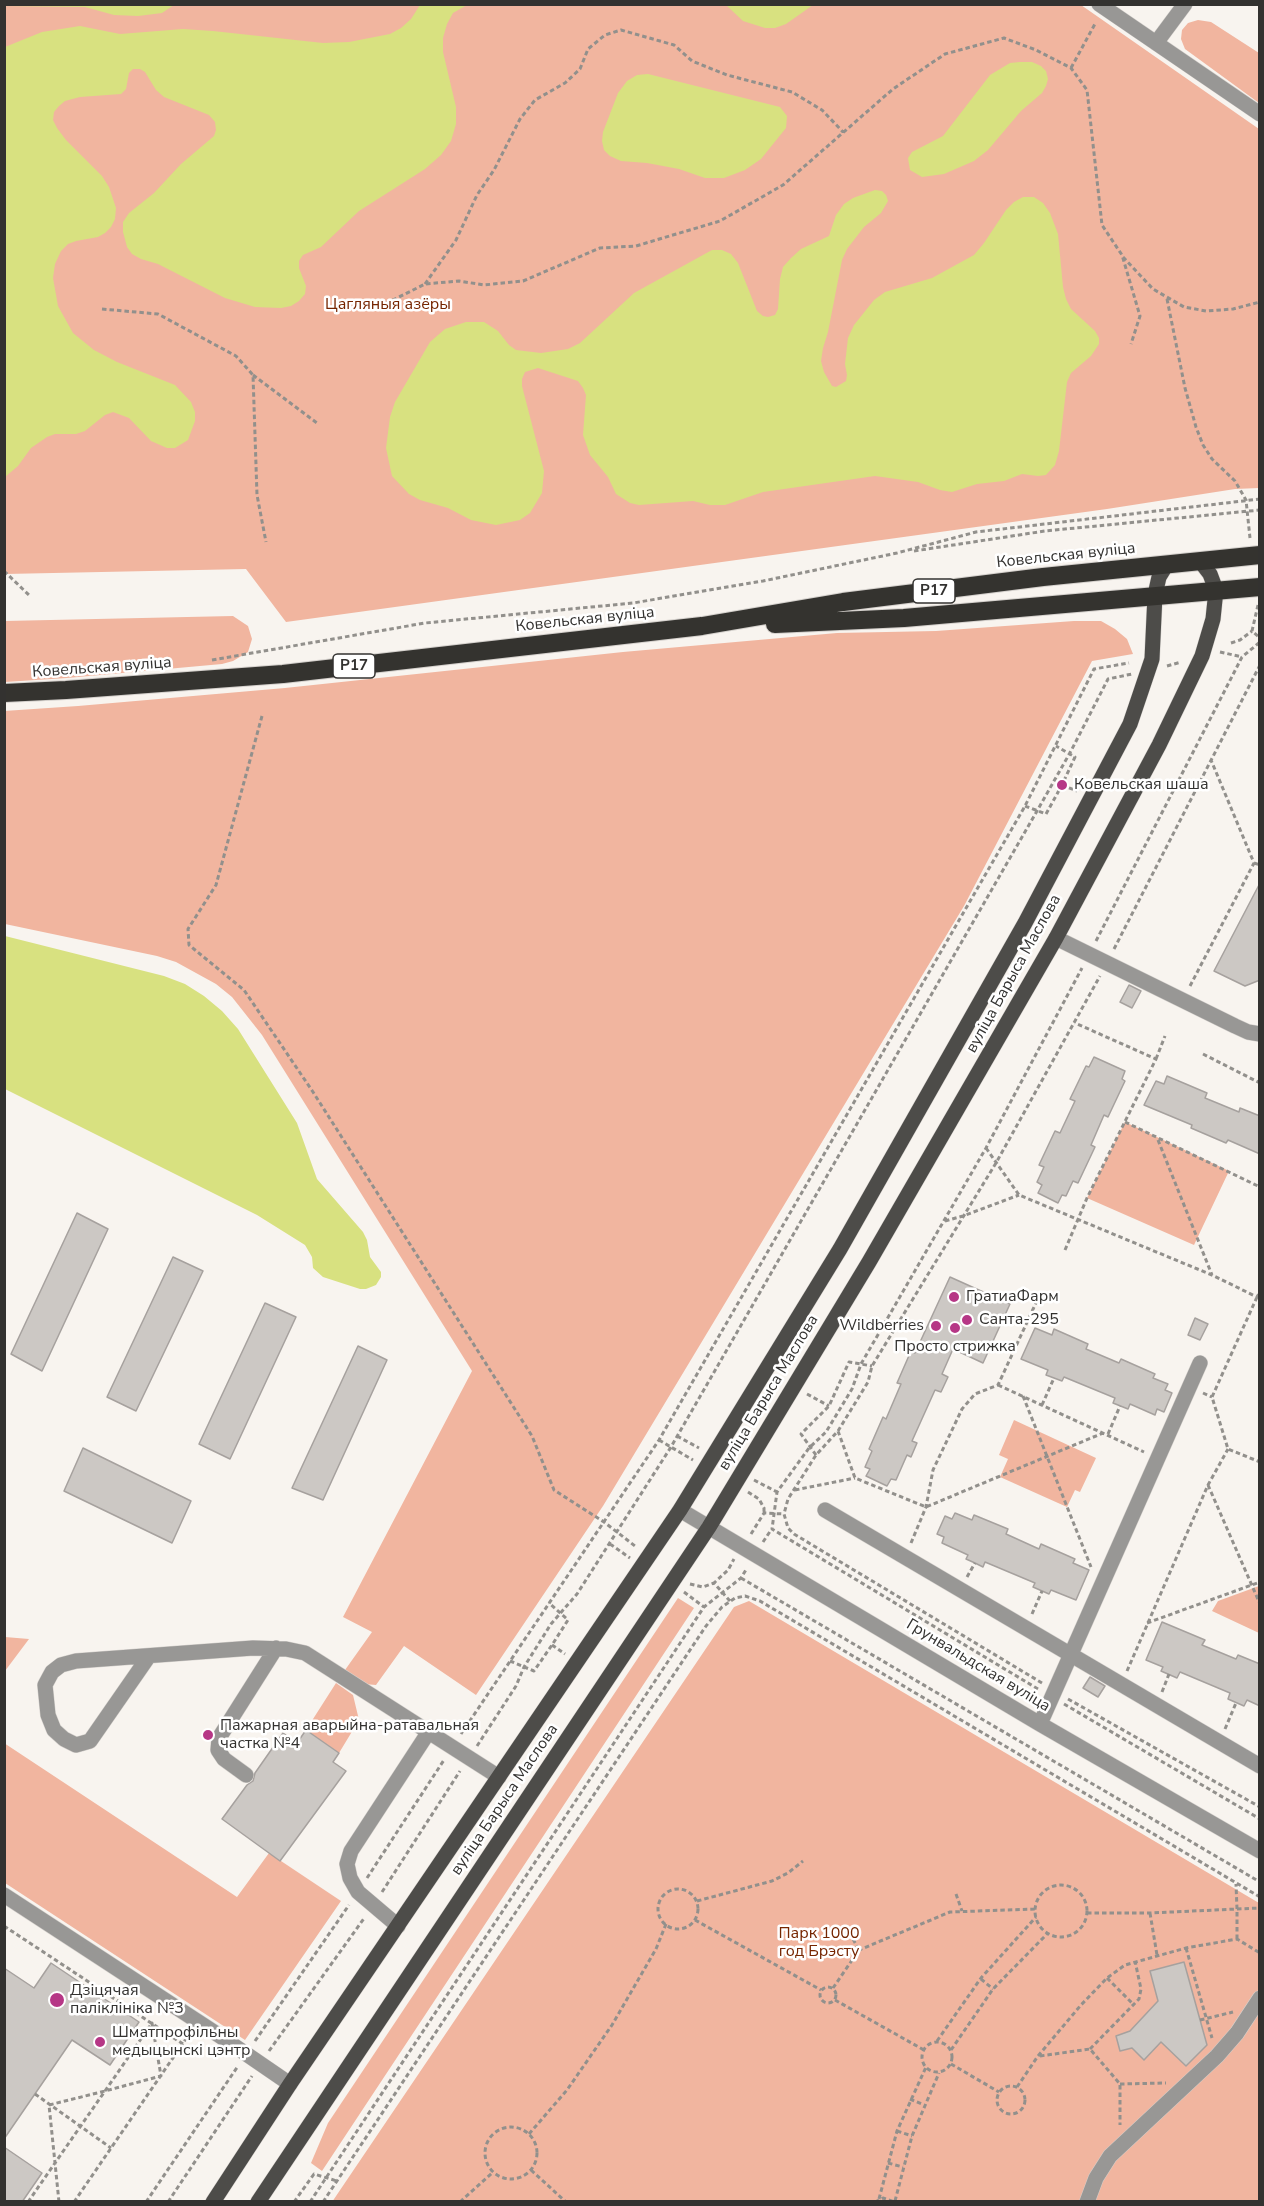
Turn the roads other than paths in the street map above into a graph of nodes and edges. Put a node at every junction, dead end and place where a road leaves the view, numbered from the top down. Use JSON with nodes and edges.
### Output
{"nodes":[{"id":1,"x":1185,"y":4,"type":"edge"},
{"id":2,"x":1102,"y":6,"type":"edge"},
{"id":3,"x":1156,"y":43,"type":"junction"},
{"id":4,"x":1260,"y":114,"type":"edge"},
{"id":5,"x":1260,"y":555,"type":"edge"},
{"id":6,"x":1200,"y":561,"type":"junction"},
{"id":7,"x":1167,"y":564,"type":"junction"},
{"id":8,"x":1216,"y":590,"type":"junction"},
{"id":9,"x":1155,"y":595,"type":"junction"},
{"id":10,"x":1259,"y":595,"type":"edge"},
{"id":11,"x":702,"y":627,"type":"junction"},
{"id":12,"x":4,"y":693,"type":"edge"},
{"id":13,"x":1056,"y":938,"type":"junction"},
{"id":14,"x":1260,"y":1034,"type":"edge"},
{"id":15,"x":1200,"y":1363,"type":"dead end"},
{"id":16,"x":680,"y":1510,"type":"junction"},
{"id":17,"x":825,"y":1510,"type":"dead end"},
{"id":18,"x":709,"y":1527,"type":"junction"},
{"id":19,"x":276,"y":1648,"type":"junction"},
{"id":20,"x":149,"y":1656,"type":"junction"},
{"id":21,"x":1072,"y":1657,"type":"junction"},
{"id":22,"x":1040,"y":1724,"type":"junction"},
{"id":23,"x":428,"y":1734,"type":"junction"},
{"id":24,"x":1260,"y":1766,"type":"edge"},
{"id":25,"x":246,"y":1775,"type":"dead end"},
{"id":26,"x":499,"y":1777,"type":"junction"},
{"id":27,"x":1260,"y":1851,"type":"edge"},
{"id":28,"x":4,"y":1895,"type":"edge"},
{"id":29,"x":398,"y":1926,"type":"junction"},
{"id":30,"x":1257,"y":2002,"type":"edge"},
{"id":31,"x":290,"y":2084,"type":"junction"},
{"id":32,"x":213,"y":2202,"type":"edge"},
{"id":33,"x":258,"y":2202,"type":"edge"},
{"id":34,"x":1087,"y":2202,"type":"edge"}],
"edges":[{"from":1,"to":3,"type":"street"},
{"from":2,"to":3,"type":"street"},
{"from":3,"to":4,"type":"street"},
{"from":5,"to":6,"type":"highway","number":"Р17"},
{"from":6,"to":7,"type":"highway","number":"Р17"},
{"from":6,"to":8,"type":"main road"},
{"from":7,"to":9,"type":"main road","name":"вуліца Барыса Маслова"},
{"from":7,"to":11,"type":"highway","name":"Ковельская вуліца","number":"Р17"},
{"from":8,"to":9,"type":"highway","number":"Р17"},
{"from":8,"to":10,"type":"highway","number":"Р17"},
{"from":8,"to":13,"type":"main road","name":"вуліца Барыса Маслова"},
{"from":9,"to":11,"type":"highway","number":"Р17"},
{"from":9,"to":16,"type":"main road","name":"вуліца Барыса Маслова"},
{"from":11,"to":12,"type":"highway","name":"Ковельская вуліца","number":"Р17"},
{"from":13,"to":14,"type":"street"},
{"from":13,"to":18,"type":"main road","name":"вуліца Барыса Маслова"},
{"from":15,"to":21,"type":"street"},
{"from":16,"to":18,"type":"street","name":"Грунвальдская вуліца"},
{"from":16,"to":26,"type":"main road","name":"вуліца Барыса Маслова"},
{"from":17,"to":21,"type":"street"},
{"from":18,"to":22,"type":"street","name":"Грунвальдская вуліца"},
{"from":18,"to":33,"type":"main road","name":"вуліца Барыса Маслова"},
{"from":19,"to":20,"type":"street"},
{"from":19,"to":23,"type":"street"},
{"from":19,"to":25,"type":"street"},
{"from":20,"to":20,"type":"street"},
{"from":21,"to":22,"type":"street"},
{"from":21,"to":24,"type":"street"},
{"from":22,"to":27,"type":"street","name":"Грунвальдская вуліца"},
{"from":23,"to":26,"type":"street"},
{"from":23,"to":29,"type":"street"},
{"from":26,"to":29,"type":"main road","name":"вуліца Барыса Маслова"},
{"from":28,"to":31,"type":"street"},
{"from":29,"to":31,"type":"main road","name":"вуліца Барыса Маслова"},
{"from":30,"to":34,"type":"street"},
{"from":31,"to":32,"type":"main road","name":"вуліца Барыса Маслова"}]}
